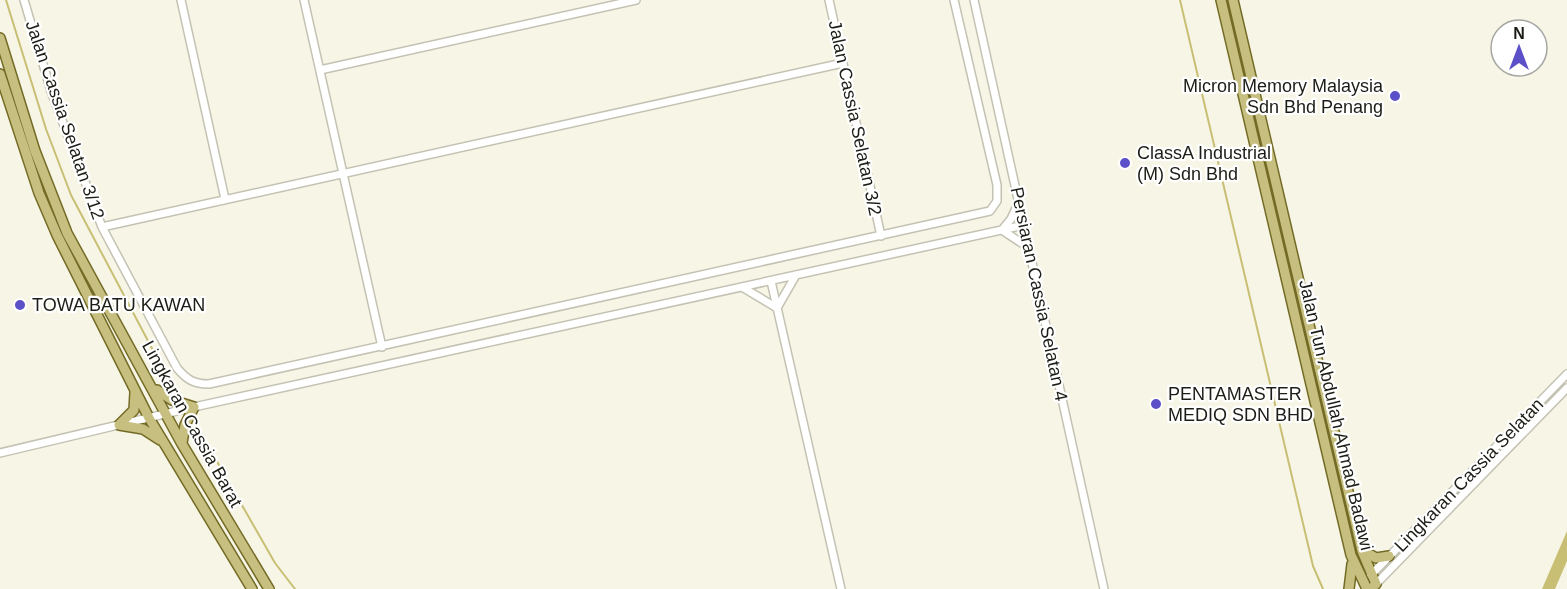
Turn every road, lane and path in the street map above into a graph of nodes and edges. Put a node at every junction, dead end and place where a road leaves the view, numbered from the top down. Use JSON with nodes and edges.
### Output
{"nodes":[{"id":1,"x":24,"y":0,"type":"edge"},
{"id":2,"x":182,"y":0,"type":"edge"},
{"id":3,"x":304,"y":0,"type":"edge"},
{"id":4,"x":636,"y":0,"type":"edge"},
{"id":5,"x":829,"y":0,"type":"edge"},
{"id":6,"x":954,"y":0,"type":"edge"},
{"id":7,"x":974,"y":0,"type":"edge"},
{"id":8,"x":1221,"y":0,"type":"edge"},
{"id":9,"x":1233,"y":0,"type":"edge"},
{"id":10,"x":0,"y":38,"type":"edge"},
{"id":11,"x":843,"y":63,"type":"junction"},
{"id":12,"x":320,"y":70,"type":"junction"},
{"id":13,"x":0,"y":74,"type":"edge"},
{"id":14,"x":343,"y":173,"type":"junction"},
{"id":15,"x":225,"y":200,"type":"junction"},
{"id":16,"x":1019,"y":202,"type":"junction"},
{"id":17,"x":1024,"y":225,"type":"junction"},
{"id":18,"x":102,"y":226,"type":"junction"},
{"id":19,"x":1002,"y":230,"type":"junction"},
{"id":20,"x":880,"y":236,"type":"junction"},
{"id":21,"x":1029,"y":248,"type":"junction"},
{"id":22,"x":796,"y":275,"type":"junction"},
{"id":23,"x":771,"y":281,"type":"junction"},
{"id":24,"x":742,"y":287,"type":"junction"},
{"id":25,"x":777,"y":308,"type":"junction"},
{"id":26,"x":1297,"y":326,"type":"junction"},
{"id":27,"x":1309,"y":326,"type":"junction"},
{"id":28,"x":382,"y":347,"type":"junction"},
{"id":29,"x":1567,"y":374,"type":"edge"},
{"id":30,"x":153,"y":386,"type":"junction"},
{"id":31,"x":134,"y":388,"type":"junction"},
{"id":32,"x":1567,"y":388,"type":"edge"},
{"id":33,"x":194,"y":407,"type":"junction"},
{"id":34,"x":167,"y":414,"type":"junction"},
{"id":35,"x":149,"y":418,"type":"junction"},
{"id":36,"x":119,"y":425,"type":"junction"},
{"id":37,"x":164,"y":443,"type":"junction"},
{"id":38,"x":182,"y":444,"type":"junction"},
{"id":39,"x":0,"y":453,"type":"edge"},
{"id":40,"x":1362,"y":549,"type":"junction"},
{"id":41,"x":1389,"y":556,"type":"junction"},
{"id":42,"x":1352,"y":558,"type":"junction"},
{"id":43,"x":1371,"y":575,"type":"junction"},
{"id":44,"x":1368,"y":587,"type":"edge"},
{"id":45,"x":252,"y":589,"type":"edge"},
{"id":46,"x":269,"y":589,"type":"edge"},
{"id":47,"x":841,"y":589,"type":"edge"},
{"id":48,"x":1104,"y":589,"type":"edge"},
{"id":49,"x":1349,"y":589,"type":"edge"}],
"edges":[{"from":1,"to":18,"type":"street","name":"Jalan Cassia Selatan 3/12"},
{"from":2,"to":15,"type":"street"},
{"from":3,"to":12,"type":"street"},
{"from":4,"to":12,"type":"street"},
{"from":5,"to":11,"type":"street","name":"Jalan Cassia Selatan 3/2"},
{"from":6,"to":20,"type":"street","name":"Jalan Cassia Selatan 3/12"},
{"from":7,"to":16,"type":"street","name":"Persiaran Cassia Selatan 4"},
{"from":8,"to":26,"type":"main road","name":"Jalan Tun Abdullah Ahmad Badawi"},
{"from":9,"to":27,"type":"main road","name":"Jalan Tun Abdullah Ahmad Badawi"},
{"from":10,"to":30,"type":"main road","name":"Lingkaran Cassia Barat"},
{"from":11,"to":14,"type":"street"},
{"from":11,"to":20,"type":"street","name":"Jalan Cassia Selatan 3/2"},
{"from":12,"to":14,"type":"street"},
{"from":13,"to":31,"type":"main road","name":"Lingkaran Cassia Barat"},
{"from":14,"to":15,"type":"street"},
{"from":14,"to":28,"type":"street"},
{"from":15,"to":18,"type":"street"},
{"from":16,"to":17,"type":"street","name":"Persiaran Cassia Selatan 4"},
{"from":16,"to":19,"type":"street"},
{"from":17,"to":19,"type":"street"},
{"from":17,"to":21,"type":"street","name":"Persiaran Cassia Selatan 4"},
{"from":18,"to":28,"type":"street","name":"Jalan Cassia Selatan 3/12"},
{"from":19,"to":21,"type":"street"},
{"from":19,"to":22,"type":"street"},
{"from":20,"to":28,"type":"street","name":"Jalan Cassia Selatan 3/12"},
{"from":21,"to":48,"type":"street","name":"Persiaran Cassia Selatan 4"},
{"from":22,"to":23,"type":"street"},
{"from":22,"to":25,"type":"street"},
{"from":23,"to":24,"type":"street"},
{"from":23,"to":25,"type":"street"},
{"from":24,"to":25,"type":"street"},
{"from":24,"to":33,"type":"street"},
{"from":25,"to":47,"type":"street"},
{"from":26,"to":27,"type":"main road"},
{"from":26,"to":42,"type":"main road","name":"Jalan Tun Abdullah Ahmad Badawi"},
{"from":27,"to":40,"type":"main road","name":"Jalan Tun Abdullah Ahmad Badawi"},
{"from":29,"to":41,"type":"street","name":"Lingkaran Cassia Selatan"},
{"from":30,"to":33,"type":"main road"},
{"from":30,"to":34,"type":"main road","name":"Lingkaran Cassia Barat"},
{"from":31,"to":35,"type":"main road","name":"Lingkaran Cassia Barat"},
{"from":31,"to":36,"type":"main road"},
{"from":32,"to":44,"type":"street","name":"Lingkaran Cassia Selatan"},
{"from":33,"to":34,"type":"street"},
{"from":33,"to":38,"type":"main road"},
{"from":34,"to":35,"type":"street"},
{"from":34,"to":38,"type":"main road","name":"Lingkaran Cassia Barat"},
{"from":35,"to":36,"type":"street"},
{"from":35,"to":37,"type":"main road","name":"Lingkaran Cassia Barat"},
{"from":36,"to":37,"type":"main road"},
{"from":36,"to":39,"type":"street"},
{"from":37,"to":45,"type":"main road","name":"Lingkaran Cassia Barat"},
{"from":38,"to":46,"type":"main road","name":"Lingkaran Cassia Barat"},
{"from":40,"to":41,"type":"main road"},
{"from":40,"to":43,"type":"main road","name":"Jalan Tun Abdullah Ahmad Badawi"},
{"from":41,"to":43,"type":"street","name":"Lingkaran Cassia Selatan"},
{"from":42,"to":44,"type":"main road","name":"Jalan Tun Abdullah Ahmad Badawi"},
{"from":42,"to":49,"type":"main road"},
{"from":43,"to":44,"type":"main road"}]}
